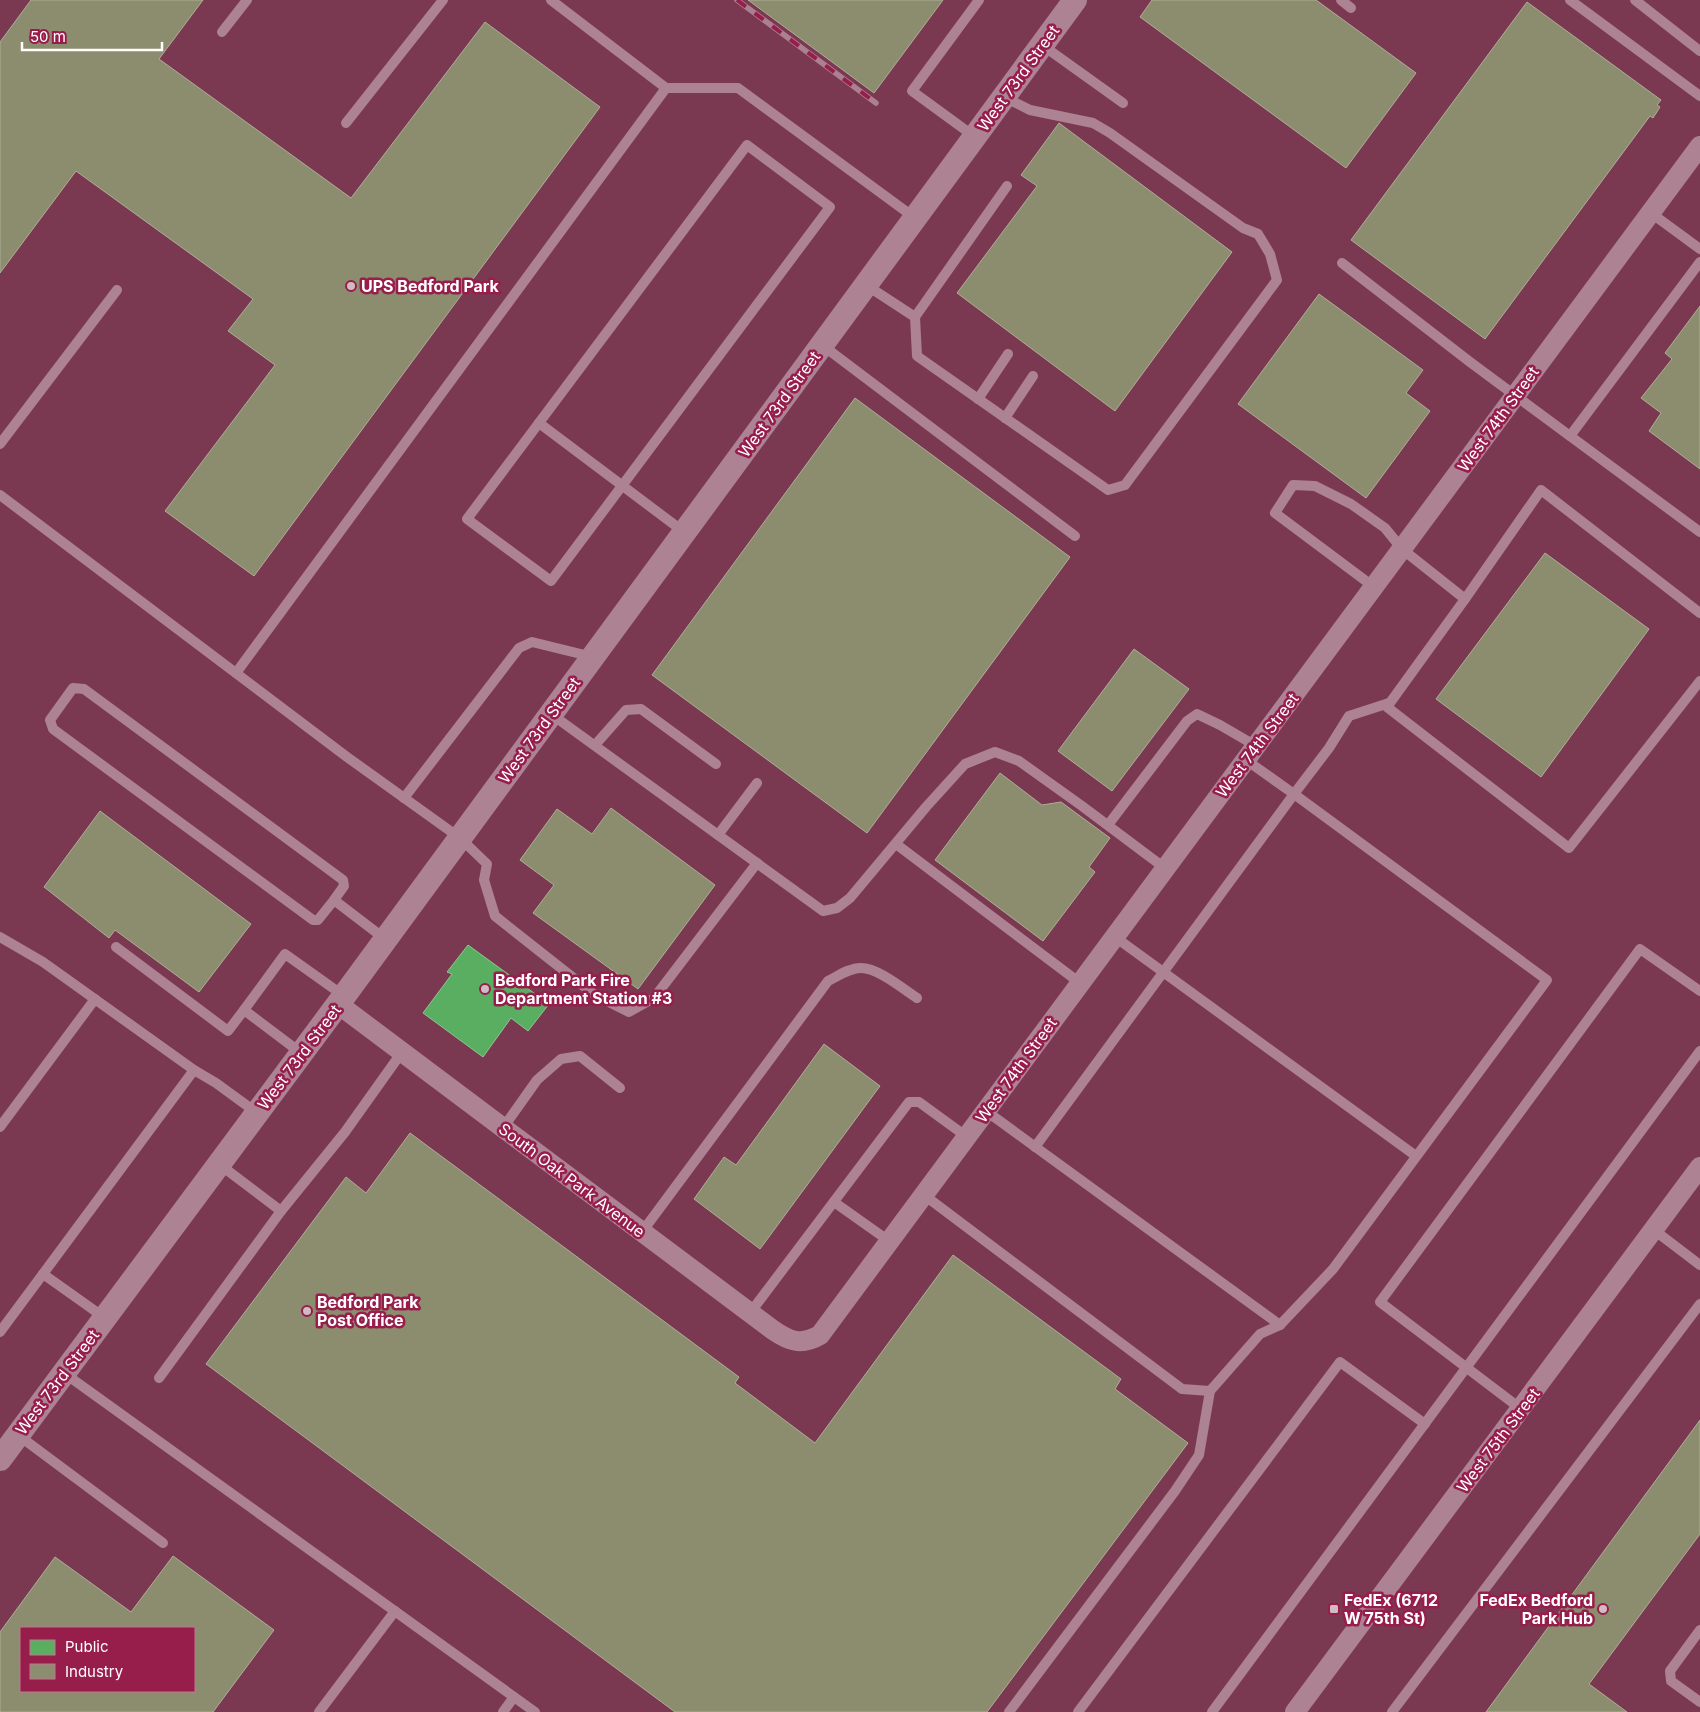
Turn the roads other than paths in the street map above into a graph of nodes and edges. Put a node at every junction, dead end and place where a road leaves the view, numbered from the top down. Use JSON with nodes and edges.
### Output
{"nodes":[{"id":1,"x":247,"y":0,"type":"edge"},
{"id":2,"x":443,"y":0,"type":"edge"},
{"id":3,"x":551,"y":0,"type":"edge"},
{"id":4,"x":979,"y":0,"type":"edge"},
{"id":5,"x":1076,"y":0,"type":"edge"},
{"id":6,"x":1341,"y":0,"type":"edge"},
{"id":7,"x":1570,"y":0,"type":"edge"},
{"id":8,"x":1634,"y":0,"type":"edge"},
{"id":9,"x":1351,"y":8,"type":"dead end"},
{"id":10,"x":222,"y":32,"type":"dead end"},
{"id":11,"x":1042,"y":45,"type":"junction"},
{"id":12,"x":1700,"y":50,"type":"edge"},
{"id":13,"x":666,"y":88,"type":"junction"},
{"id":14,"x":1700,"y":96,"type":"edge"},
{"id":15,"x":1004,"y":97,"type":"junction"},
{"id":16,"x":1122,"y":104,"type":"dead end"},
{"id":17,"x":346,"y":123,"type":"dead end"},
{"id":18,"x":975,"y":137,"type":"junction"},
{"id":19,"x":1700,"y":146,"type":"edge"},
{"id":20,"x":1007,"y":186,"type":"dead end"},
{"id":21,"x":1651,"y":213,"type":"junction"},
{"id":22,"x":915,"y":218,"type":"junction"},
{"id":23,"x":1700,"y":249,"type":"edge"},
{"id":24,"x":1700,"y":262,"type":"edge"},
{"id":25,"x":1342,"y":263,"type":"dead end"},
{"id":26,"x":866,"y":285,"type":"junction"},
{"id":27,"x":117,"y":290,"type":"dead end"},
{"id":28,"x":915,"y":317,"type":"junction"},
{"id":29,"x":822,"y":345,"type":"junction"},
{"id":30,"x":1008,"y":354,"type":"dead end"},
{"id":31,"x":1033,"y":376,"type":"dead end"},
{"id":32,"x":1515,"y":396,"type":"junction"},
{"id":33,"x":978,"y":399,"type":"junction"},
{"id":34,"x":1005,"y":418,"type":"junction"},
{"id":35,"x":539,"y":423,"type":"junction"},
{"id":36,"x":1570,"y":436,"type":"junction"},
{"id":37,"x":0,"y":444,"type":"edge"},
{"id":38,"x":622,"y":486,"type":"junction"},
{"id":39,"x":0,"y":495,"type":"edge"},
{"id":40,"x":684,"y":532,"type":"junction"},
{"id":41,"x":1700,"y":532,"type":"edge"},
{"id":42,"x":1075,"y":536,"type":"dead end"},
{"id":43,"x":1402,"y":549,"type":"junction"},
{"id":44,"x":1374,"y":587,"type":"junction"},
{"id":45,"x":1465,"y":599,"type":"junction"},
{"id":46,"x":1700,"y":613,"type":"edge"},
{"id":47,"x":593,"y":657,"type":"junction"},
{"id":48,"x":236,"y":673,"type":"junction"},
{"id":49,"x":1700,"y":681,"type":"edge"},
{"id":50,"x":1389,"y":703,"type":"junction"},
{"id":51,"x":551,"y":714,"type":"junction"},
{"id":52,"x":594,"y":745,"type":"junction"},
{"id":53,"x":1251,"y":753,"type":"junction"},
{"id":54,"x":716,"y":764,"type":"dead end"},
{"id":55,"x":757,"y":783,"type":"dead end"},
{"id":56,"x":1294,"y":794,"type":"junction"},
{"id":57,"x":404,"y":798,"type":"junction"},
{"id":58,"x":1108,"y":825,"type":"junction"},
{"id":59,"x":718,"y":834,"type":"junction"},
{"id":60,"x":460,"y":838,"type":"junction"},
{"id":61,"x":896,"y":844,"type":"junction"},
{"id":62,"x":757,"y":863,"type":"junction"},
{"id":63,"x":1166,"y":868,"type":"junction"},
{"id":64,"x":334,"y":900,"type":"junction"},
{"id":65,"x":0,"y":937,"type":"edge"},
{"id":66,"x":1115,"y":937,"type":"junction"},
{"id":67,"x":385,"y":939,"type":"junction"},
{"id":68,"x":116,"y":947,"type":"dead end"},
{"id":69,"x":1164,"y":971,"type":"junction"},
{"id":70,"x":1080,"y":983,"type":"junction"},
{"id":71,"x":1700,"y":992,"type":"edge"},
{"id":72,"x":917,"y":998,"type":"dead end"},
{"id":73,"x":95,"y":999,"type":"junction"},
{"id":74,"x":341,"y":1000,"type":"junction"},
{"id":75,"x":244,"y":1010,"type":"junction"},
{"id":76,"x":1700,"y":1051,"type":"edge"},
{"id":77,"x":402,"y":1052,"type":"junction"},
{"id":78,"x":301,"y":1053,"type":"junction"},
{"id":79,"x":194,"y":1070,"type":"junction"},
{"id":80,"x":620,"y":1088,"type":"dead end"},
{"id":81,"x":986,"y":1111,"type":"junction"},
{"id":82,"x":257,"y":1113,"type":"junction"},
{"id":83,"x":0,"y":1127,"type":"edge"},
{"id":84,"x":503,"y":1128,"type":"junction"},
{"id":85,"x":967,"y":1137,"type":"junction"},
{"id":86,"x":1035,"y":1147,"type":"junction"},
{"id":87,"x":1416,"y":1156,"type":"junction"},
{"id":88,"x":219,"y":1164,"type":"junction"},
{"id":89,"x":1698,"y":1172,"type":"edge"},
{"id":90,"x":924,"y":1195,"type":"junction"},
{"id":91,"x":834,"y":1202,"type":"junction"},
{"id":92,"x":281,"y":1211,"type":"junction"},
{"id":93,"x":642,"y":1232,"type":"junction"},
{"id":94,"x":1659,"y":1235,"type":"junction"},
{"id":95,"x":889,"y":1241,"type":"junction"},
{"id":96,"x":1700,"y":1266,"type":"edge"},
{"id":97,"x":43,"y":1274,"type":"junction"},
{"id":98,"x":1700,"y":1304,"type":"edge"},
{"id":99,"x":750,"y":1313,"type":"junction"},
{"id":100,"x":105,"y":1318,"type":"junction"},
{"id":101,"x":1280,"y":1325,"type":"junction"},
{"id":102,"x":0,"y":1332,"type":"edge"},
{"id":103,"x":811,"y":1340,"type":"joint"},
{"id":104,"x":1466,"y":1368,"type":"junction"},
{"id":105,"x":64,"y":1374,"type":"junction"},
{"id":106,"x":159,"y":1378,"type":"dead end"},
{"id":107,"x":1210,"y":1391,"type":"junction"},
{"id":108,"x":1521,"y":1409,"type":"junction"},
{"id":109,"x":1425,"y":1424,"type":"junction"},
{"id":110,"x":18,"y":1435,"type":"junction"},
{"id":111,"x":0,"y":1459,"type":"edge"},
{"id":112,"x":163,"y":1543,"type":"dead end"},
{"id":113,"x":395,"y":1611,"type":"junction"},
{"id":114,"x":1700,"y":1630,"type":"edge"},
{"id":115,"x":514,"y":1697,"type":"junction"},
{"id":116,"x":1700,"y":1702,"type":"edge"},
{"id":117,"x":318,"y":1712,"type":"edge"},
{"id":118,"x":504,"y":1712,"type":"edge"},
{"id":119,"x":535,"y":1712,"type":"edge"},
{"id":120,"x":1009,"y":1712,"type":"edge"},
{"id":121,"x":1078,"y":1712,"type":"edge"},
{"id":122,"x":1212,"y":1712,"type":"edge"},
{"id":123,"x":1295,"y":1712,"type":"edge"},
{"id":124,"x":1392,"y":1712,"type":"edge"}],
"edges":[{"from":1,"to":10,"type":"lane"},
{"from":2,"to":17,"type":"lane"},
{"from":3,"to":13,"type":"lane"},
{"from":4,"to":18,"type":"lane"},
{"from":5,"to":11,"type":"street","name":"West 73rd Street"},
{"from":6,"to":9,"type":"lane"},
{"from":7,"to":14,"type":"lane"},
{"from":8,"to":12,"type":"lane"},
{"from":11,"to":15,"type":"street","name":"West 73rd Street"},
{"from":11,"to":16,"type":"lane"},
{"from":13,"to":22,"type":"lane"},
{"from":13,"to":48,"type":"lane"},
{"from":15,"to":18,"type":"street","name":"West 73rd Street"},
{"from":15,"to":34,"type":"lane"},
{"from":18,"to":22,"type":"street","name":"West 73rd Street"},
{"from":19,"to":21,"type":"street","name":"West 74th Street"},
{"from":20,"to":28,"type":"lane"},
{"from":21,"to":23,"type":"lane"},
{"from":21,"to":32,"type":"street","name":"West 74th Street"},
{"from":22,"to":26,"type":"street","name":"West 73rd Street"},
{"from":24,"to":36,"type":"lane"},
{"from":25,"to":32,"type":"lane"},
{"from":26,"to":28,"type":"lane"},
{"from":26,"to":29,"type":"street","name":"West 73rd Street"},
{"from":27,"to":37,"type":"lane"},
{"from":28,"to":33,"type":"lane"},
{"from":29,"to":40,"type":"street","name":"West 73rd Street"},
{"from":29,"to":42,"type":"lane"},
{"from":30,"to":33,"type":"lane"},
{"from":31,"to":34,"type":"lane"},
{"from":32,"to":36,"type":"lane"},
{"from":32,"to":43,"type":"street","name":"West 74th Street"},
{"from":33,"to":34,"type":"lane"},
{"from":35,"to":38,"type":"lane"},
{"from":35,"to":38,"type":"lane"},
{"from":35,"to":38,"type":"lane"},
{"from":36,"to":41,"type":"lane"},
{"from":38,"to":40,"type":"lane"},
{"from":39,"to":48,"type":"lane"},
{"from":40,"to":47,"type":"street","name":"West 73rd Street"},
{"from":43,"to":44,"type":"street","name":"West 74th Street"},
{"from":43,"to":44,"type":"lane"},
{"from":43,"to":45,"type":"lane"},
{"from":44,"to":53,"type":"street","name":"West 74th Street"},
{"from":45,"to":46,"type":"lane"},
{"from":45,"to":50,"type":"lane"},
{"from":47,"to":51,"type":"street","name":"West 73rd Street"},
{"from":47,"to":57,"type":"lane"},
{"from":48,"to":57,"type":"lane"},
{"from":49,"to":50,"type":"lane"},
{"from":50,"to":56,"type":"lane"},
{"from":51,"to":52,"type":"lane"},
{"from":51,"to":60,"type":"street","name":"West 73rd Street"},
{"from":52,"to":54,"type":"lane"},
{"from":52,"to":59,"type":"lane"},
{"from":53,"to":56,"type":"lane"},
{"from":53,"to":58,"type":"lane"},
{"from":53,"to":63,"type":"street","name":"West 74th Street"},
{"from":55,"to":59,"type":"lane"},
{"from":56,"to":69,"type":"lane"},
{"from":56,"to":87,"type":"lane"},
{"from":57,"to":60,"type":"lane"},
{"from":58,"to":61,"type":"lane"},
{"from":58,"to":63,"type":"lane"},
{"from":59,"to":62,"type":"lane"},
{"from":60,"to":62,"type":"lane"},
{"from":60,"to":67,"type":"street","name":"West 73rd Street"},
{"from":61,"to":62,"type":"lane"},
{"from":61,"to":70,"type":"lane"},
{"from":63,"to":66,"type":"street","name":"West 74th Street"},
{"from":64,"to":64,"type":"lane"},
{"from":64,"to":67,"type":"lane"},
{"from":65,"to":73,"type":"lane"},
{"from":66,"to":69,"type":"lane"},
{"from":66,"to":70,"type":"street","name":"West 74th Street"},
{"from":67,"to":74,"type":"street","name":"West 73rd Street"},
{"from":68,"to":75,"type":"lane"},
{"from":69,"to":86,"type":"lane"},
{"from":69,"to":87,"type":"lane"},
{"from":70,"to":81,"type":"street","name":"West 74th Street"},
{"from":71,"to":104,"type":"lane"},
{"from":72,"to":93,"type":"lane"},
{"from":73,"to":79,"type":"lane"},
{"from":73,"to":83,"type":"lane"},
{"from":74,"to":75,"type":"lane"},
{"from":74,"to":77,"type":"street","name":"South Oak Park Avenue"},
{"from":74,"to":78,"type":"street","name":"West 73rd Street"},
{"from":75,"to":78,"type":"lane"},
{"from":76,"to":104,"type":"lane"},
{"from":77,"to":84,"type":"street","name":"South Oak Park Avenue"},
{"from":77,"to":92,"type":"lane"},
{"from":78,"to":82,"type":"street","name":"West 73rd Street"},
{"from":79,"to":82,"type":"lane"},
{"from":79,"to":97,"type":"lane"},
{"from":80,"to":84,"type":"lane"},
{"from":81,"to":85,"type":"street","name":"West 74th Street"},
{"from":81,"to":86,"type":"lane"},
{"from":82,"to":88,"type":"street","name":"West 73rd Street"},
{"from":84,"to":93,"type":"street","name":"South Oak Park Avenue"},
{"from":85,"to":90,"type":"street","name":"West 74th Street"},
{"from":85,"to":91,"type":"lane"},
{"from":86,"to":101,"type":"lane"},
{"from":87,"to":101,"type":"lane"},
{"from":88,"to":92,"type":"lane"},
{"from":88,"to":100,"type":"street","name":"West 73rd Street"},
{"from":89,"to":94,"type":"street","name":"West 75th Street"},
{"from":90,"to":95,"type":"street","name":"West 74th Street"},
{"from":90,"to":107,"type":"lane"},
{"from":91,"to":95,"type":"lane"},
{"from":91,"to":99,"type":"lane"},
{"from":92,"to":106,"type":"lane"},
{"from":93,"to":99,"type":"street","name":"South Oak Park Avenue"},
{"from":94,"to":96,"type":"lane"},
{"from":94,"to":108,"type":"street","name":"West 75th Street"},
{"from":95,"to":103,"type":"street","name":"West 74th Street"},
{"from":97,"to":100,"type":"lane"},
{"from":97,"to":102,"type":"lane"},
{"from":98,"to":124,"type":"lane"},
{"from":99,"to":103,"type":"street","name":"South Oak Park Avenue"},
{"from":100,"to":105,"type":"street","name":"West 73rd Street"},
{"from":101,"to":107,"type":"lane"},
{"from":104,"to":108,"type":"lane"},
{"from":104,"to":109,"type":"lane"},
{"from":105,"to":110,"type":"street","name":"West 73rd Street"},
{"from":105,"to":113,"type":"lane"},
{"from":107,"to":120,"type":"lane"},
{"from":108,"to":123,"type":"street","name":"West 75th Street"},
{"from":109,"to":121,"type":"lane"},
{"from":109,"to":122,"type":"lane"},
{"from":110,"to":111,"type":"street","name":"West 73rd Street"},
{"from":110,"to":112,"type":"lane"},
{"from":113,"to":115,"type":"lane"},
{"from":113,"to":117,"type":"lane"},
{"from":114,"to":116,"type":"lane"},
{"from":115,"to":118,"type":"lane"},
{"from":115,"to":119,"type":"lane"}]}
